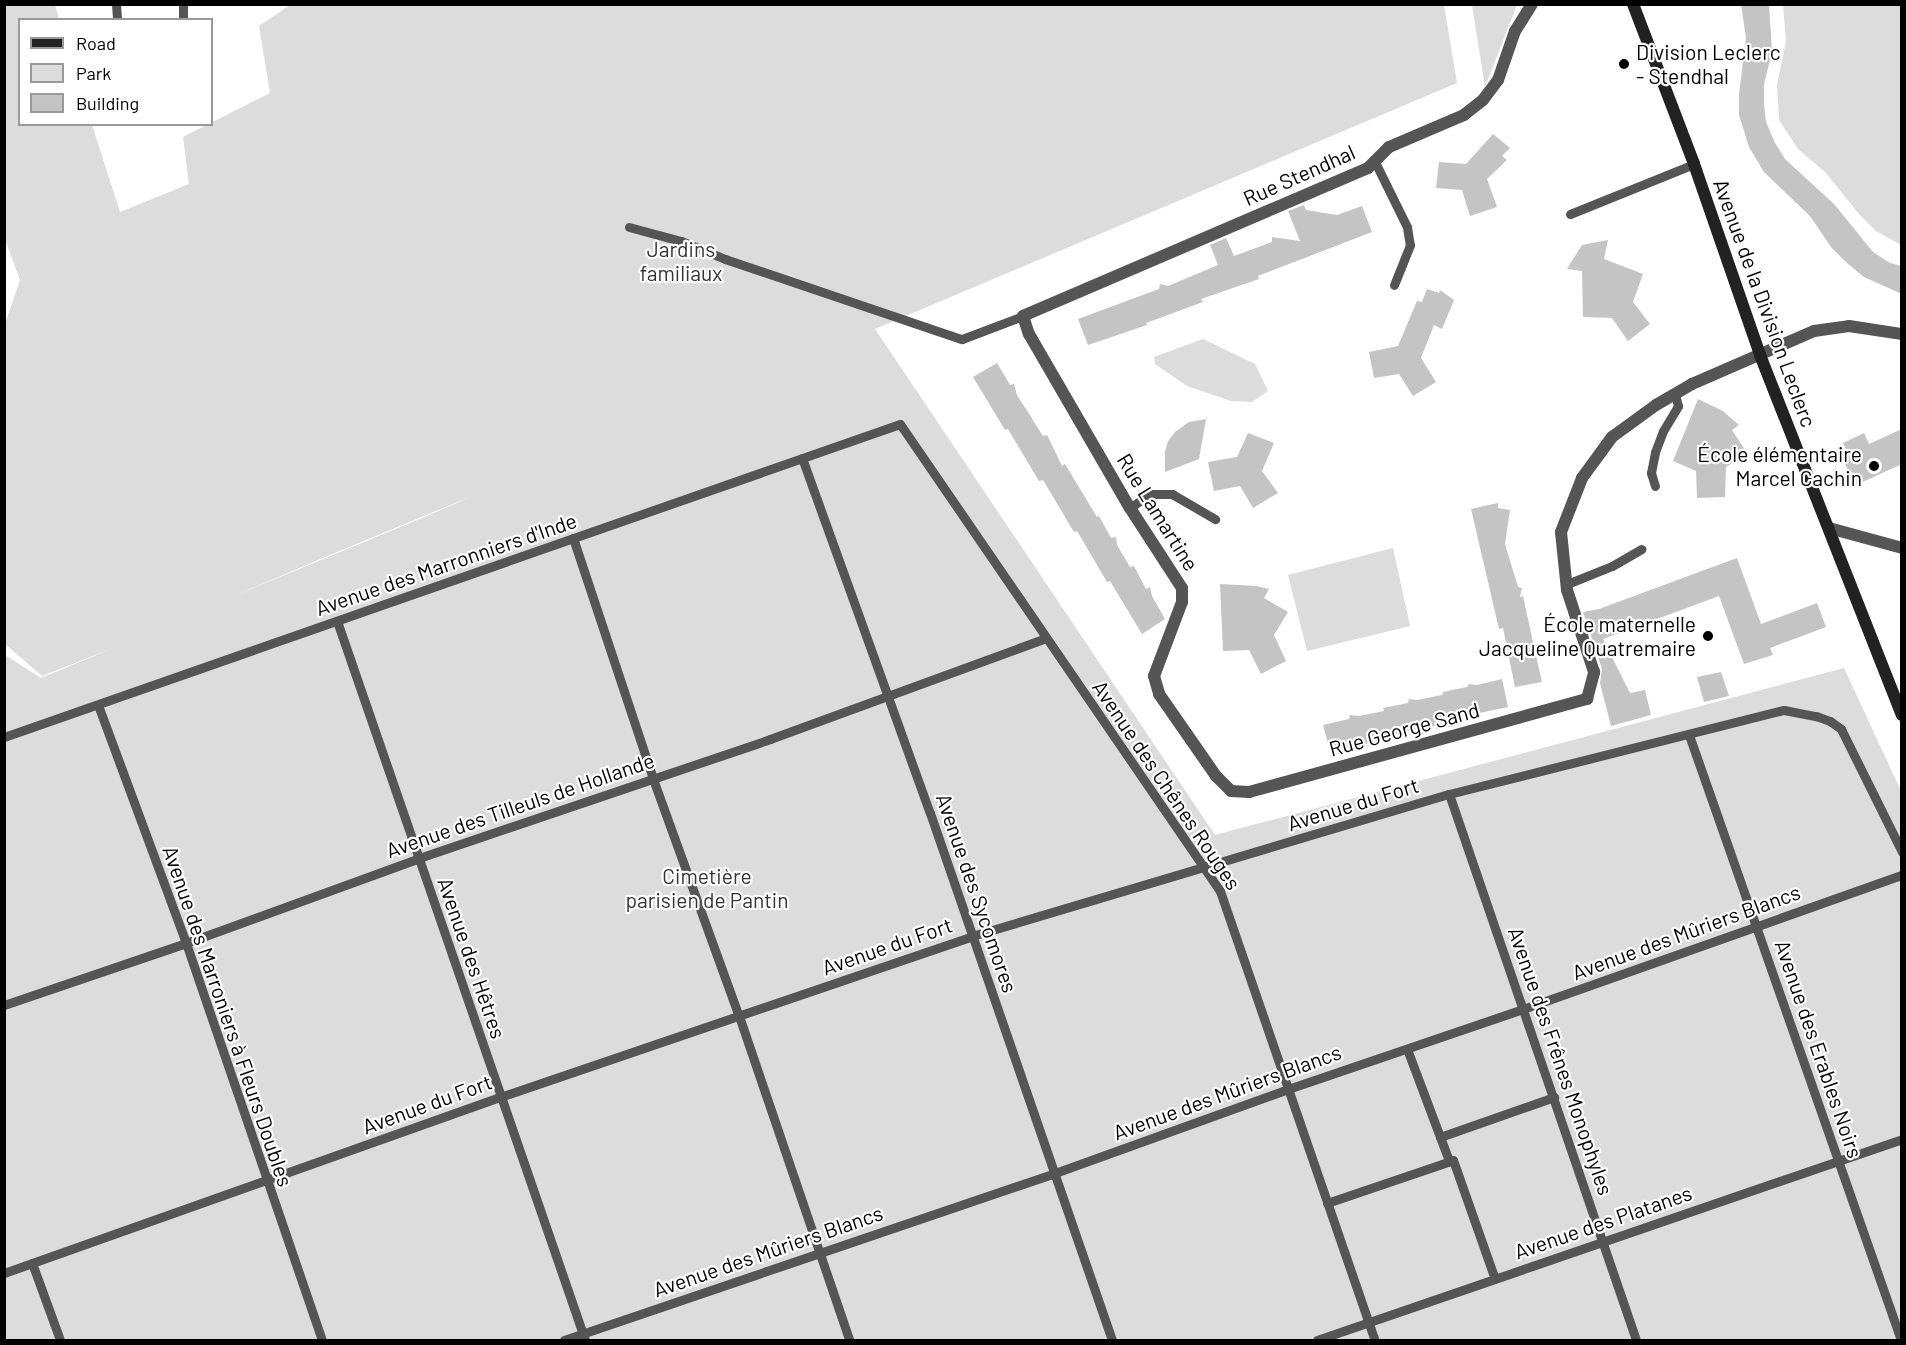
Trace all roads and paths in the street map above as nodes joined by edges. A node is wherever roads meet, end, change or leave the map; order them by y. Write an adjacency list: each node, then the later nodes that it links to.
1 (1532, 4): 3 (street, Rue Stendhal)
2 (1633, 4): 4 (main road, Avenue de la Division Leclerc)
3 (1375, 162): 7 (lane); 8 (street, Rue Stendhal)
4 (1694, 164): 5 (lane); 10 (main road, Avenue de la Division Leclerc)
5 (1570, 214)
6 (629, 227): 8 (lane)
7 (1394, 285)
8 (1023, 316): 15 (street, Rue Lamartine)
9 (1902, 333): 10 (street)
10 (1760, 355): 11 (street); 17 (main road, Avenue de la Division Leclerc)
11 (1676, 394): 14 (lane); 21 (street)
12 (900, 424): 13 (lane, Avenue des Marronniers d'Inde); 23 (lane, Avenue des Chênes Rouges)
13 (802, 458): 18 (lane, Avenue des Marronniers d'Inde); 24 (lane, Avenue des Sycomores)
14 (1655, 486)
15 (1131, 508): 16 (lane); 30 (street, Rue Lamartine)
16 (1215, 519)
17 (1829, 528): 19 (street); 26 (main road, Avenue de la Division Leclerc)
18 (573, 538): 22 (lane, Avenue des Marronniers d'Inde); 29 (lane)
19 (1902, 548)
20 (1642, 549): 21 (lane)
21 (1567, 584): 30 (street, Rue George Sand)
22 (337, 621): 25 (lane, Avenue des Marronniers d'Inde); 33 (lane, Avenue des Hêtres)
23 (1046, 638): 24 (lane, Avenue des Tilleuls de Hollande); 34 (lane, Avenue des Chênes Rouges)
24 (888, 696): 29 (lane, Avenue des Tilleuls de Hollande); 37 (lane, Avenue des Sycomores)
25 (98, 705): 28 (lane, Avenue des Marronniers d'Inde); 38 (lane, Avenue des Marroniers à Fleurs Doubles)
26 (1902, 715)
27 (1689, 735): 31 (lane, Avenue du Fort); 32 (lane, Avenue du Fort); 36 (lane, Avenue des Erables Noirs)
28 (4, 737)
29 (653, 778): 33 (lane, Avenue des Tilleuls de Hollande); 41 (lane)
30 (1231, 791)
31 (1449, 794): 34 (lane, Avenue du Fort); 40 (lane, Avenue des Frênes Monophyles)
32 (1902, 852)
33 (419, 858): 38 (lane, Avenue des Tilleuls de Hollande); 44 (lane, Avenue des Hêtres)
34 (1204, 867): 37 (lane, Avenue du Fort); 43 (lane, Avenue des Chênes Rouges)
35 (1902, 875): 36 (lane, Avenue des Mûriers Blancs)
36 (1757, 925): 40 (lane, Avenue des Mûriers Blancs); 48 (lane, Avenue des Erables Noirs)
37 (972, 936): 41 (lane, Avenue du Fort); 50 (lane, Avenue des Sycomores)
38 (186, 943): 39 (lane, Avenue des Tilleuls de Hollande); 51 (lane, Avenue des Marroniers à Fleurs Doubles)
39 (4, 1005)
40 (1523, 1010): 42 (lane, Avenue des Mûriers Blancs); 45 (lane, Avenue des Frênes Monophyles)
41 (739, 1016): 44 (lane, Avenue du Fort); 54 (lane)
42 (1407, 1049): 43 (lane, Avenue des Mûriers Blancs); 46 (lane)
43 (1288, 1089): 50 (lane, Avenue des Mûriers Blancs); 52 (lane, Avenue des Chênes Rouges)
44 (500, 1097): 51 (lane, Avenue du Fort); 59 (lane, Avenue des Hêtres)
45 (1554, 1097): 46 (lane); 53 (lane, Avenue des Frênes Monophyles)
46 (1440, 1137): 49 (lane)
47 (1902, 1139): 48 (lane, Avenue des Platanes)
48 (1838, 1160): 53 (lane, Avenue des Platanes); 68 (lane, Avenue des Erables Noirs)
49 (1449, 1161): 52 (lane); 57 (lane)
50 (1055, 1173): 54 (lane, Avenue des Mûriers Blancs); 64 (lane, Avenue des Sycomores)
51 (265, 1180): 55 (lane, Avenue du Fort); 61 (lane, Avenue des Marroniers à Fleurs Doubles)
52 (1327, 1203): 58 (lane, Avenue des Chênes Rouges)
53 (1604, 1241): 57 (lane, Avenue des Platanes); 67 (lane, Avenue des Frênes Monophyles)
54 (818, 1252): 59 (lane, Avenue des Mûriers Blancs); 63 (lane)
55 (32, 1263): 56 (lane, Avenue du Fort); 60 (lane)
56 (4, 1273)
57 (1495, 1279): 58 (lane, Avenue des Platanes)
58 (1369, 1323): 65 (lane, Avenue des Platanes); 66 (lane, Avenue des Chênes Rouges)
59 (584, 1337): 62 (lane, Avenue des Mûriers Blancs)
60 (60, 1341)
61 (322, 1341)
62 (564, 1341)
63 (849, 1341)
64 (1112, 1341)
65 (1317, 1341)
66 (1375, 1341)
67 (1636, 1341)
68 (1900, 1341)

